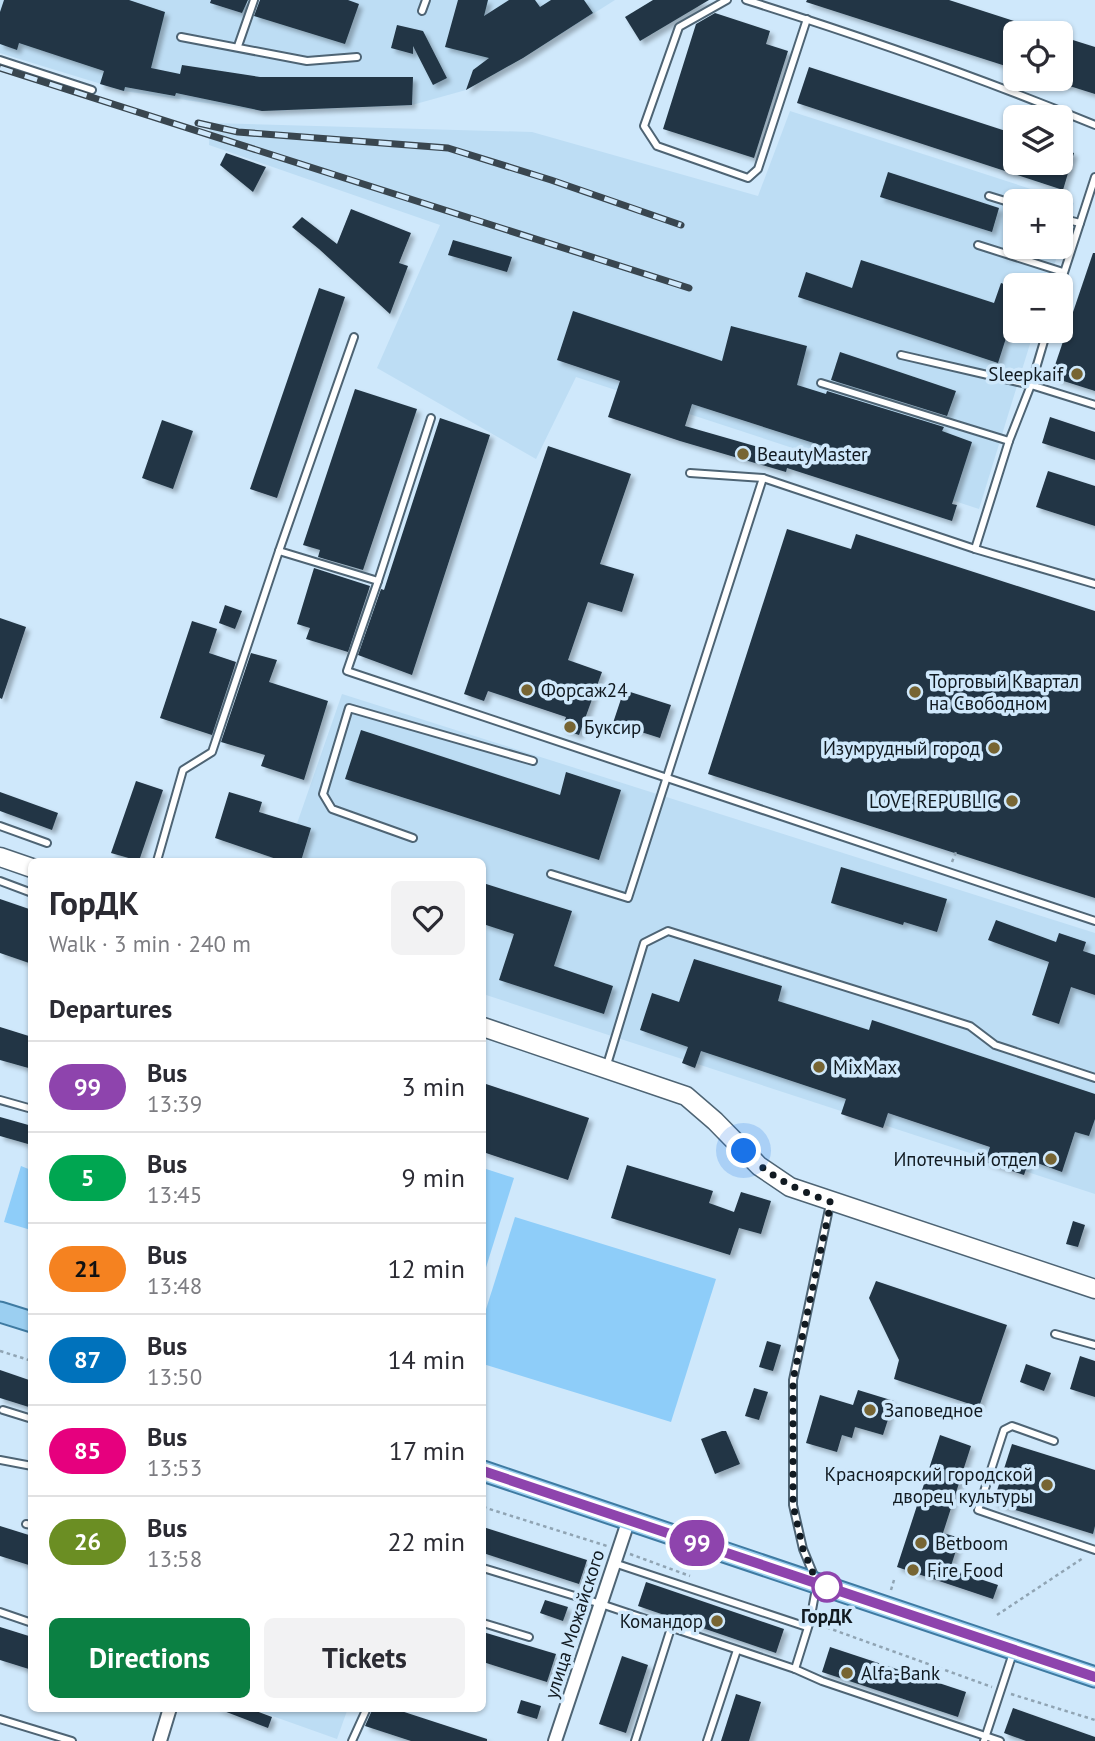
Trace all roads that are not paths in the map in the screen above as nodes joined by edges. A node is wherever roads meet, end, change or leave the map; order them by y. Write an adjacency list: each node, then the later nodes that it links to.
1 (254, 0): 8 (lane)
2 (426, 0): 5 (lane)
3 (727, 0): 6 (lane)
4 (746, 0): 6 (lane)
5 (422, 10)
6 (807, 19): 12 (lane)
7 (181, 37): 8 (lane)
8 (238, 46): 9 (lane)
9 (357, 57)
10 (0, 60): 11 (lane)
11 (92, 90)
12 (1095, 125)
13 (1095, 177): 17 (lane)
14 (989, 196): 15 (lane)
15 (1003, 200)
16 (1073, 221): 17 (lane)
17 (1080, 223): 19 (lane)
18 (978, 245): 19 (lane)
19 (1063, 272)
20 (354, 337): 31 (lane)
21 (1043, 343): 24 (lane)
22 (901, 355): 24 (lane)
23 (821, 383): 27 (lane)
24 (1031, 385): 25 (lane); 27 (lane)
25 (1095, 405)
26 (431, 418): 32 (lane)
27 (1009, 441): 30 (lane)
28 (690, 473): 29 (lane)
29 (763, 478): 30 (lane); 35 (lane)
30 (975, 549): 33 (lane)
31 (279, 551): 32 (lane); 40 (lane)
32 (378, 581): 35 (lane)
33 (1095, 584)
34 (533, 761): 37 (lane)
35 (668, 778): 42 (lane); 45 (lane)
36 (0, 826): 38 (lane)
37 (413, 838)
38 (47, 844)
39 (0, 856): 41 (street)
40 (158, 858)
41 (28, 866)
42 (551, 874)
43 (0, 881): 44 (lane)
44 (28, 892)
45 (1095, 921)
46 (486, 1028): 47 (street)
47 (605, 1070): 48 (lane); 51 (street)
48 (1095, 1078)
49 (0, 1100): 50 (lane)
50 (28, 1108)
51 (831, 1202): 52 (street); 67 (lane)
52 (1095, 1288)
53 (0, 1312): 54 (main road)
54 (28, 1321)
55 (1055, 1334): 56 (lane)
56 (1095, 1345)
57 (3, 1410): 58 (lane)
58 (28, 1418)
59 (1054, 1441): 64 (lane)
60 (0, 1460): 61 (lane)
61 (28, 1465)
62 (486, 1472): 63 (main road)
63 (629, 1519): 65 (street, улица Можайского); 67 (main road)
64 (1095, 1550)
65 (614, 1563): 68 (street, улица Можайского); 73 (lane)
66 (486, 1569): 68 (lane)
67 (817, 1583): 73 (lane); 75 (main road)
68 (601, 1604): 72 (lane); 86 (street, улица Можайского)
69 (0, 1612): 70 (lane)
70 (28, 1622)
71 (486, 1624): 74 (lane)
72 (671, 1628): 76 (lane); 87 (lane)
73 (807, 1628): 77 (lane)
74 (529, 1637)
75 (1014, 1649): 78 (main road); 82 (lane)
76 (737, 1650): 77 (lane); 88 (lane)
77 (795, 1670): 82 (lane)
78 (1093, 1676)
79 (169, 1712): 84 (street)
80 (365, 1712): 85 (lane)
81 (0, 1719): 83 (lane)
82 (985, 1739): 89 (lane)
83 (72, 1741)
84 (160, 1741)
85 (352, 1741)
86 (555, 1741)
87 (635, 1741)
88 (707, 1741)
89 (1000, 1741)

